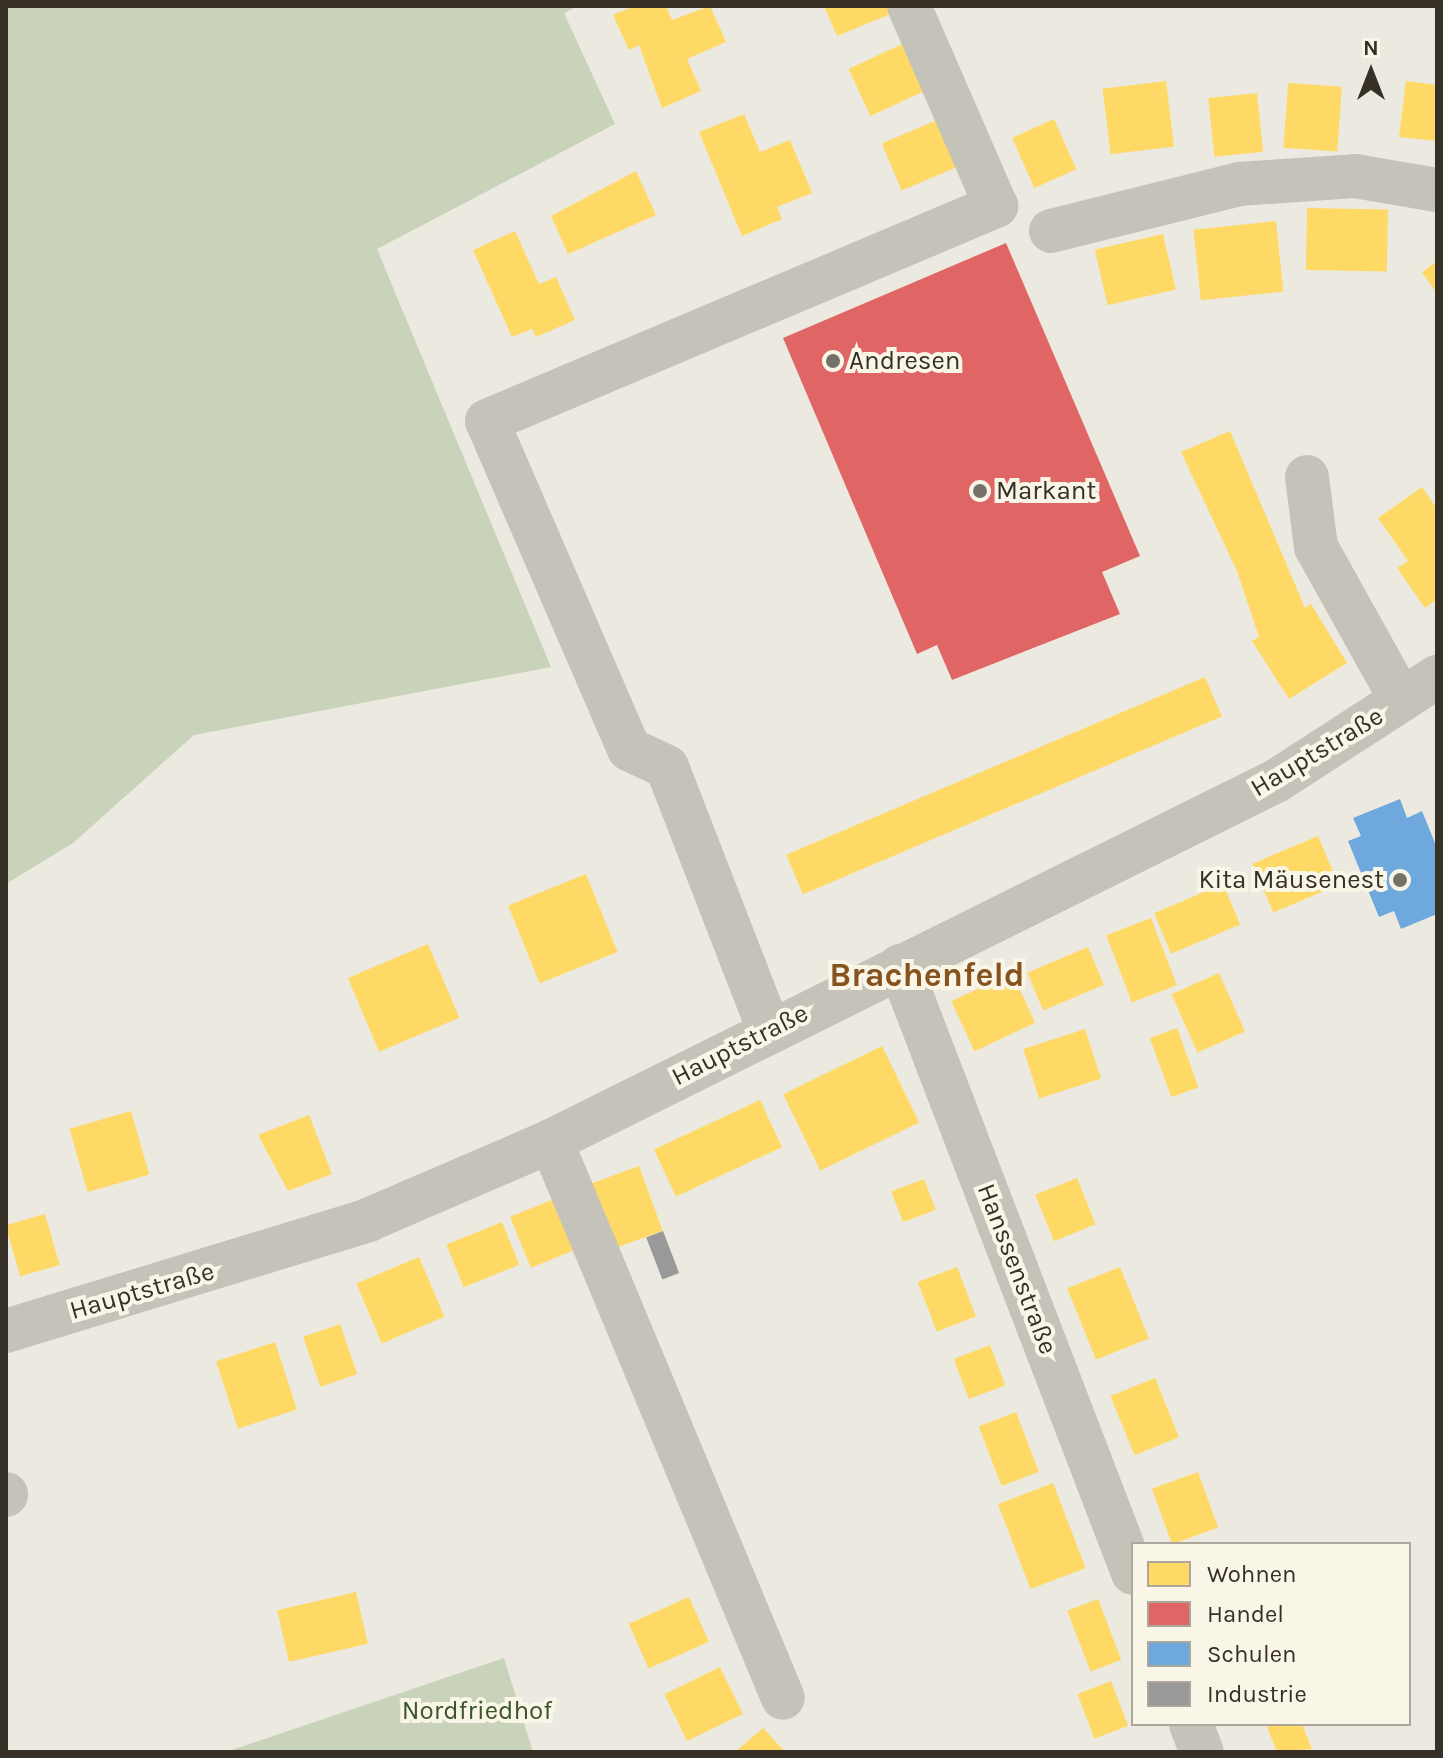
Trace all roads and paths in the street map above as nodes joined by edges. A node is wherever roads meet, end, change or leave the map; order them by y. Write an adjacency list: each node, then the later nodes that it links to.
1 (909, 6): 7 (street)
2 (1437, 190): 3 (street)
3 (1051, 231)
4 (1307, 477): 5 (street)
5 (1419, 688): 6 (street, Hauptstraße)
6 (900, 966): 7 (street, Hauptstraße); 10 (street, Hanssenstraße)
7 (769, 1030): 8 (street, Hauptstraße)
8 (551, 1141): 9 (street, Hauptstraße); 11 (street)
9 (6, 1331)
10 (1131, 1568)
11 (783, 1698)
12 (1192, 1726): 13 (street)
13 (1202, 1752)

